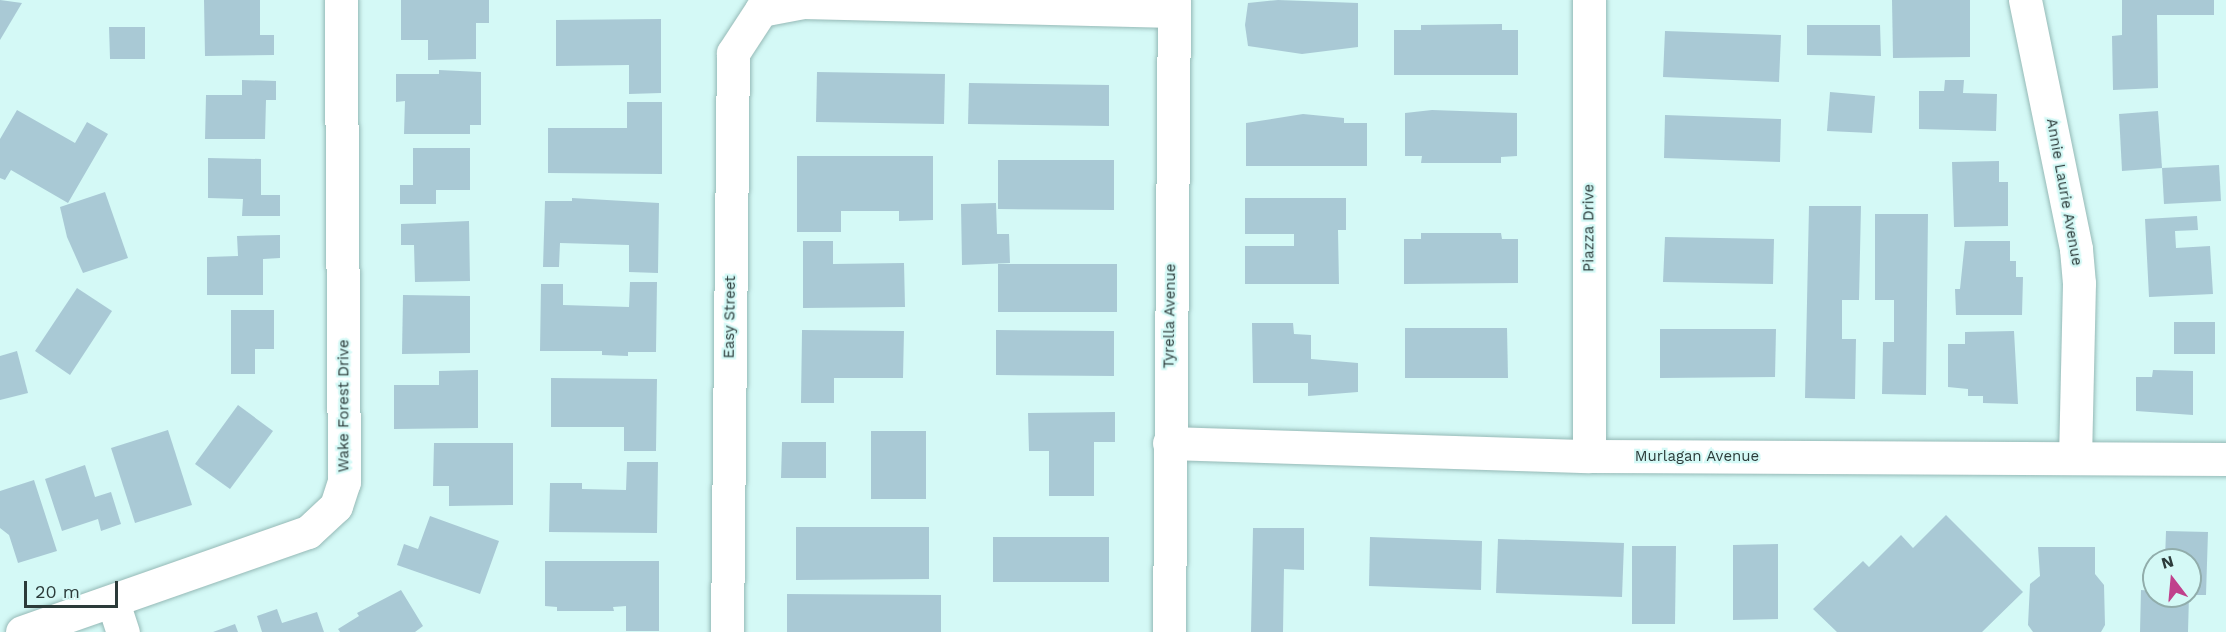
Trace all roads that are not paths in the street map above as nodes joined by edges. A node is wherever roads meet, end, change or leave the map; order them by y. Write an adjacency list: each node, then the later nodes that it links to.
1 (341, 0): 10 (street, Wake Forest Drive)
2 (1589, 0): 7 (street, Piazza Drive)
3 (2025, 0): 8 (street, Annie Laurie Avenue)
4 (755, 5): 5 (street); 12 (street, Easy Street)
5 (1174, 6): 6 (street, Tyrella Avenue)
6 (1168, 443): 7 (street, Murlagan Avenue); 13 (street, Tyrella Avenue)
7 (1589, 456): 8 (street, Murlagan Avenue)
8 (2075, 458): 9 (street, Murlagan Avenue)
9 (2226, 459)
10 (118, 617): 11 (street, Wake Forest Drive)
11 (22, 632)
12 (727, 632)
13 (1169, 632)

